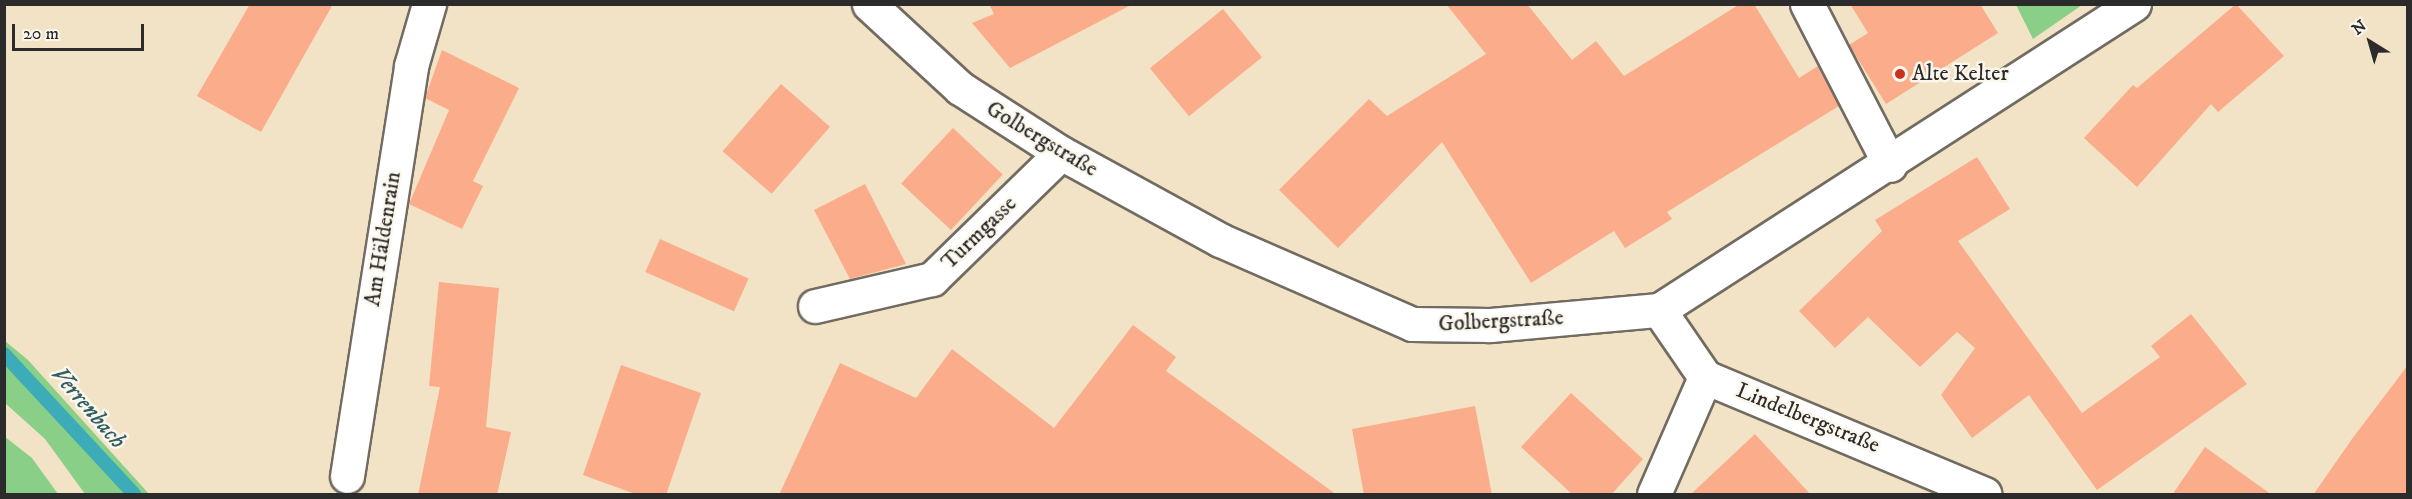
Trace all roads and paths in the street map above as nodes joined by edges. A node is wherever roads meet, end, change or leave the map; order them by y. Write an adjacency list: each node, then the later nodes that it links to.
1 (429, 4): 10 (street, Am Häldenrain)
2 (869, 4): 5 (street, Golbergstraße)
3 (1807, 4): 6 (street)
4 (2134, 4): 6 (street, Golbergstraße)
5 (1061, 153): 7 (street, Turmgasse); 8 (street, Golbergstraße)
6 (1890, 165): 8 (street, Golbergstraße)
7 (815, 306)
8 (1659, 310): 9 (street)
9 (1705, 378): 11 (street); 12 (street, Lindelbergstraße)
10 (347, 476)
11 (1654, 495)
12 (1985, 495)

